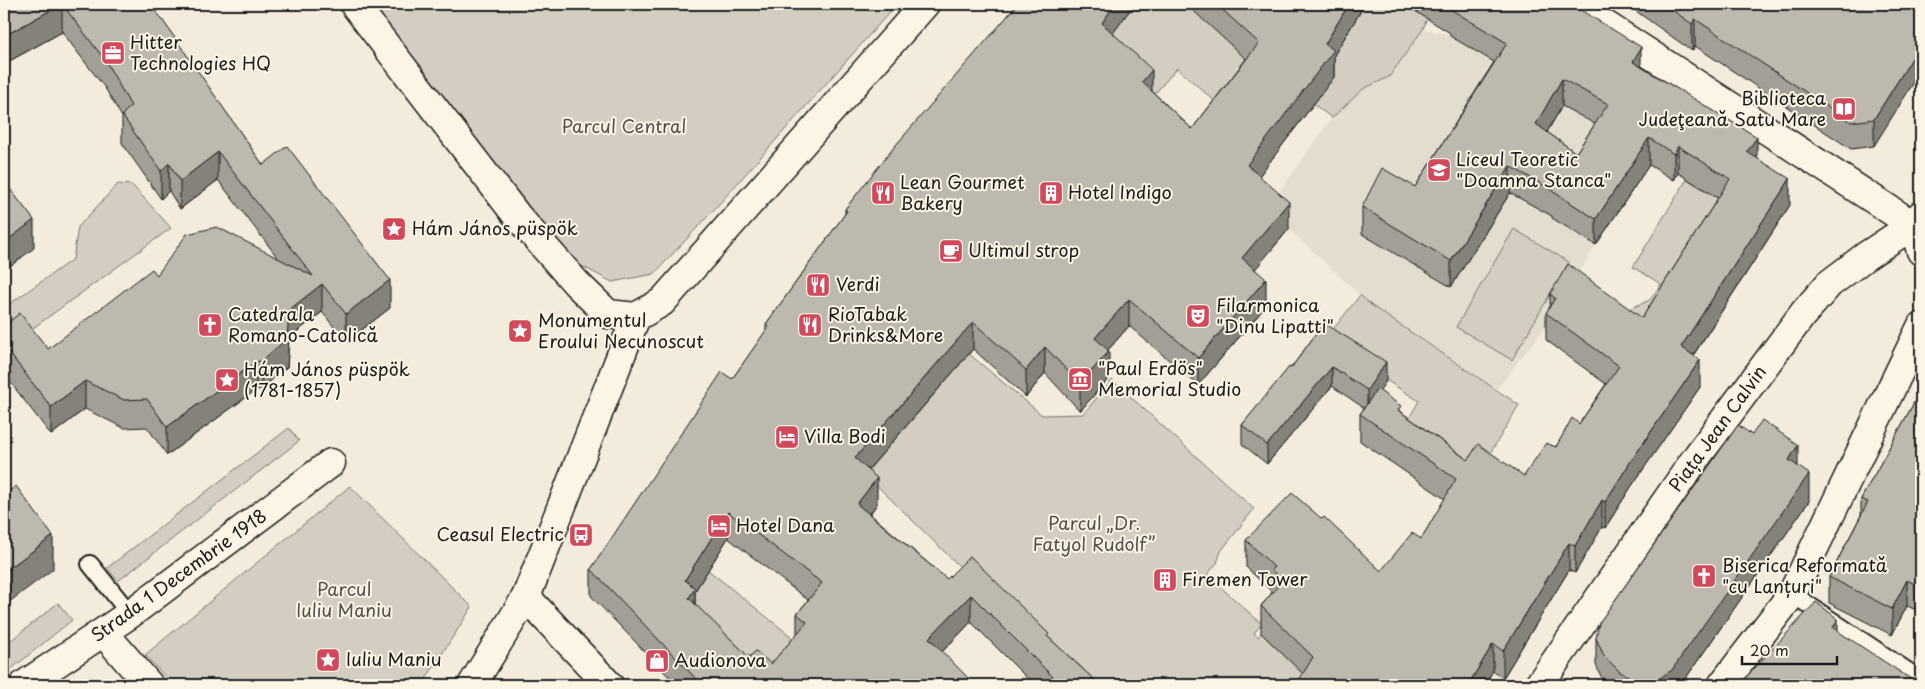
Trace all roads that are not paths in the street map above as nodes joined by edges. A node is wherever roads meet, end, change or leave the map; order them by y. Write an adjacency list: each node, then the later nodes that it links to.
1 (354, 4): 6 (street)
2 (925, 4): 6 (street)
3 (1573, 4): 4 (street)
4 (1919, 223): 5 (street); 19 (street, Piața Jean Calvin)
5 (1921, 251)
6 (636, 317): 11 (street)
7 (1921, 327): 10 (street)
8 (331, 463): 12 (street, Strada 1 Decembrie 1918)
9 (90, 564): 12 (lane)
10 (1792, 594): 14 (lane); 20 (street)
11 (526, 597): 17 (street); 18 (street)
12 (130, 614): 13 (street, Strada 1 Decembrie 1918)
13 (103, 632): 15 (street, Strada 1 Decembrie 1918); 16 (street)
14 (1921, 680)
15 (24, 685)
16 (149, 685)
17 (472, 685)
18 (610, 685)
19 (1539, 685)
20 (1722, 685)

